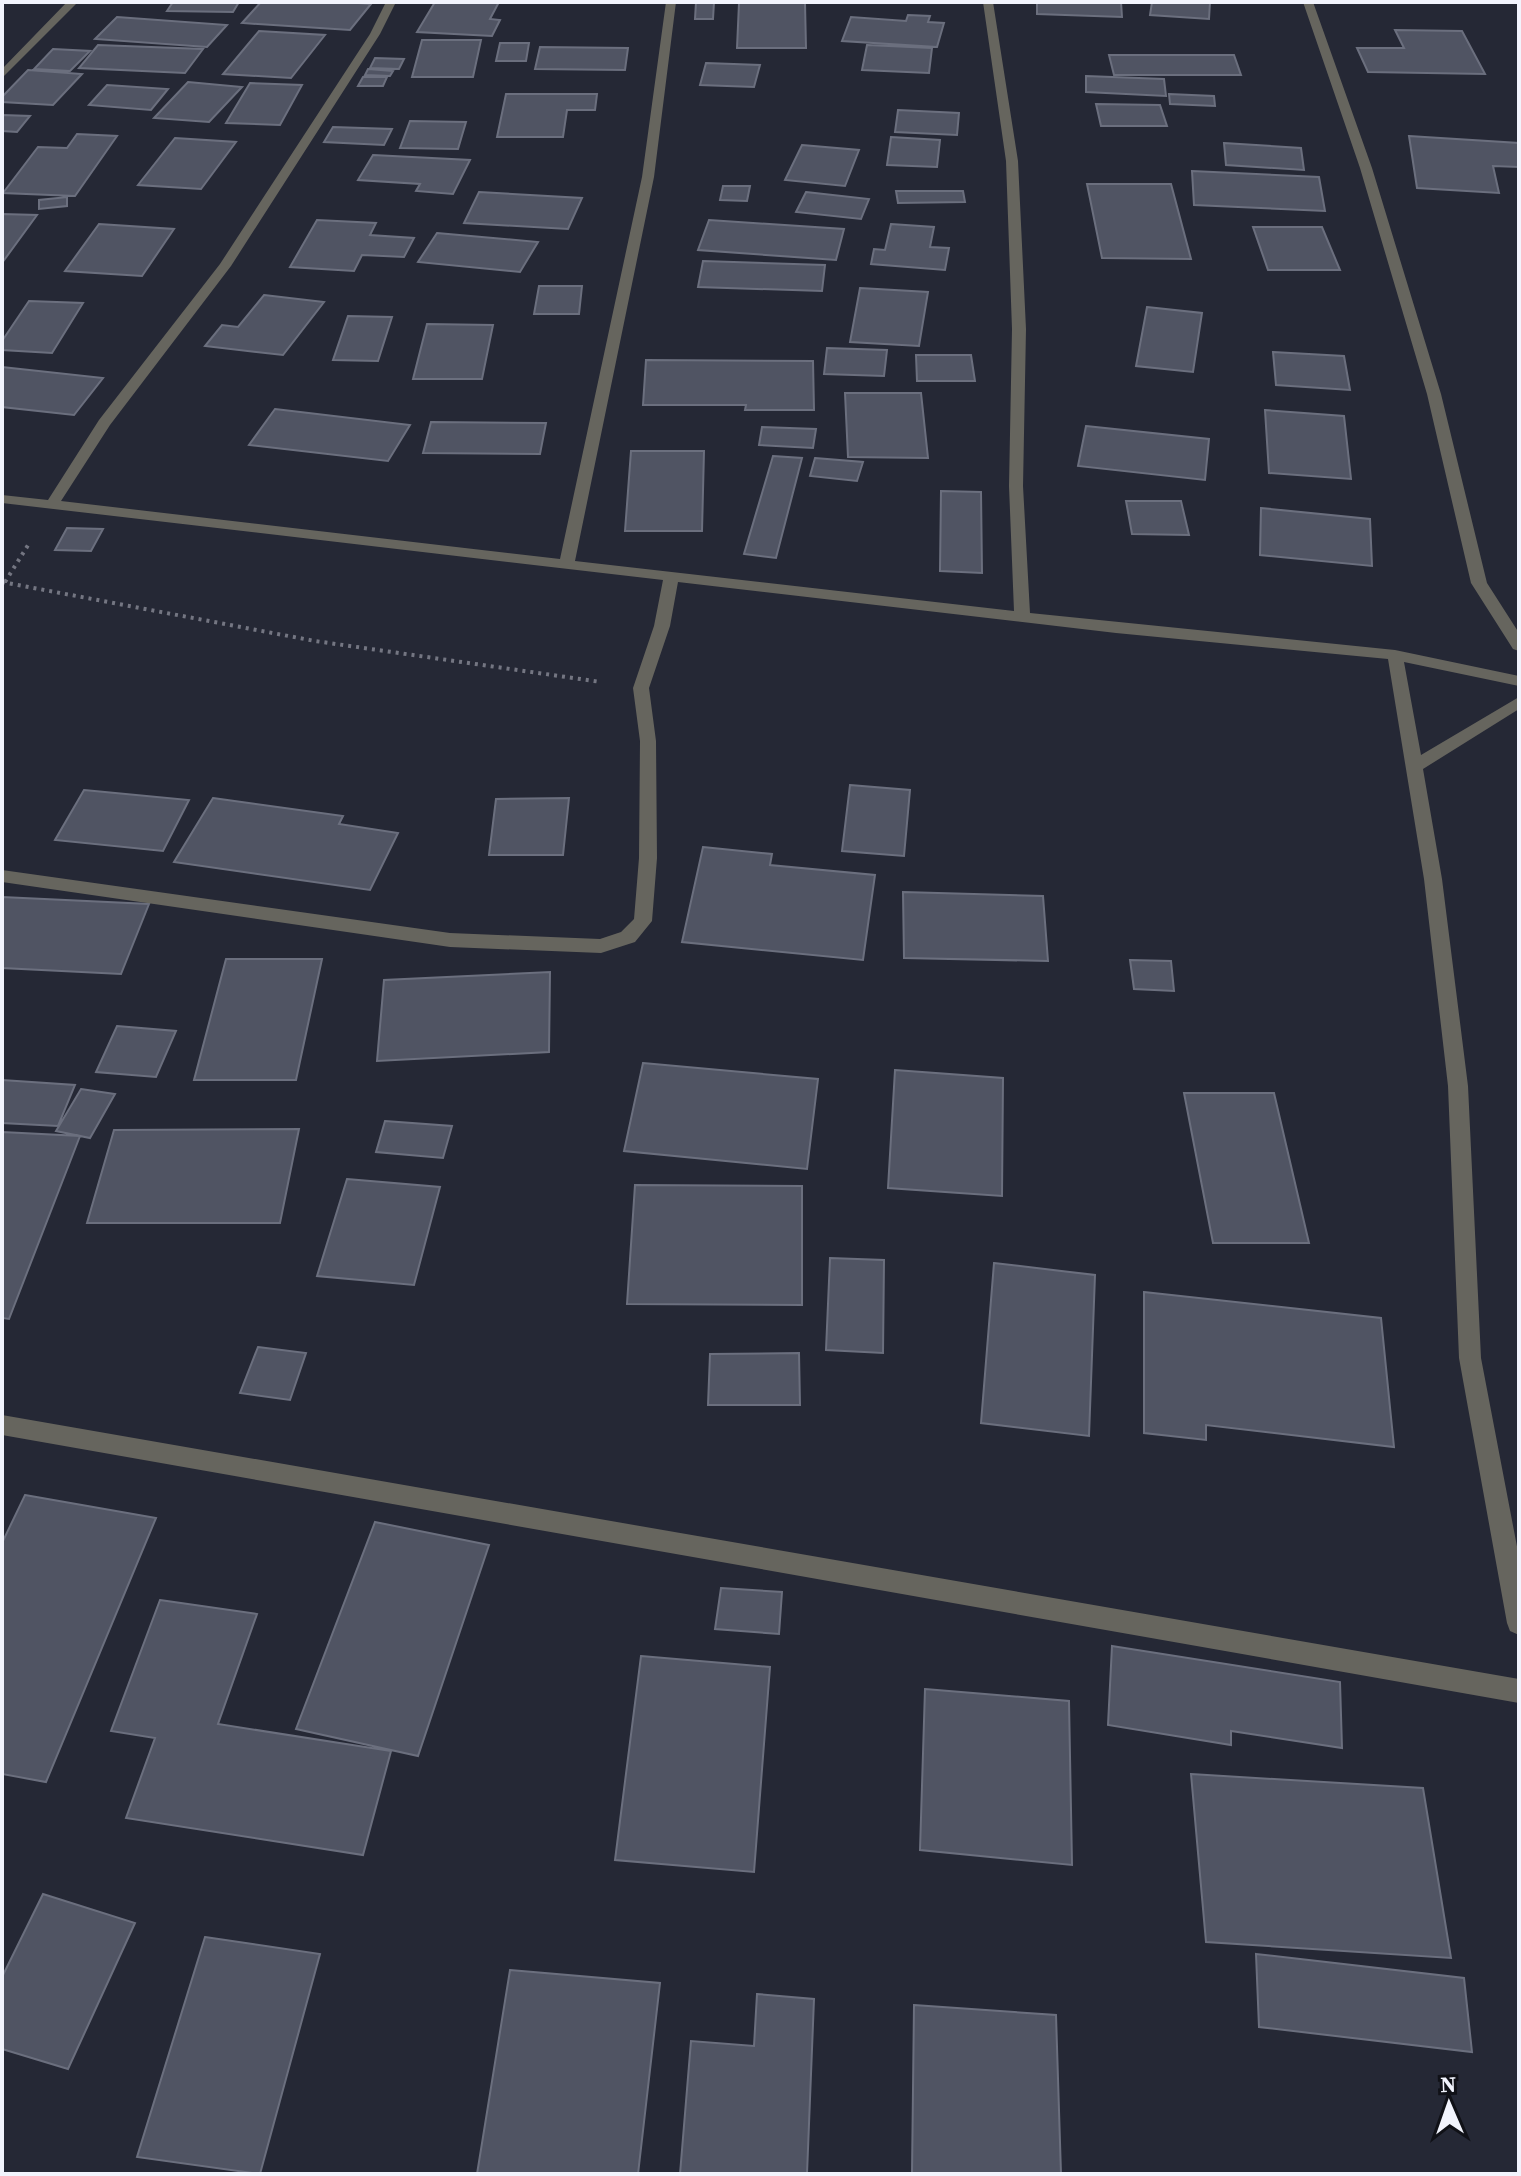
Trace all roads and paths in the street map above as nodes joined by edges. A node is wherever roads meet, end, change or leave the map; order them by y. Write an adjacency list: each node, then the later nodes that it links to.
1 (73, 2): 6 (street)
2 (391, 2): 8 (street)
3 (671, 2): 9 (street)
4 (988, 2): 12 (street)
5 (1308, 2): 13 (street)
6 (2, 75)
7 (2, 499): 8 (street)
8 (53, 503): 9 (street)
9 (566, 566): 10 (street)
10 (671, 576): 12 (street); 16 (street)
11 (2, 582): 16 (path)
12 (1022, 615): 14 (street)
13 (1519, 646)
14 (1395, 655): 15 (street); 18 (street)
15 (1519, 681)
16 (641, 688): 19 (street)
17 (1519, 702): 18 (street)
18 (1414, 767): 21 (street)
19 (2, 876)
20 (2, 1425): 22 (street)
21 (1519, 1623)
22 (1519, 1691)

